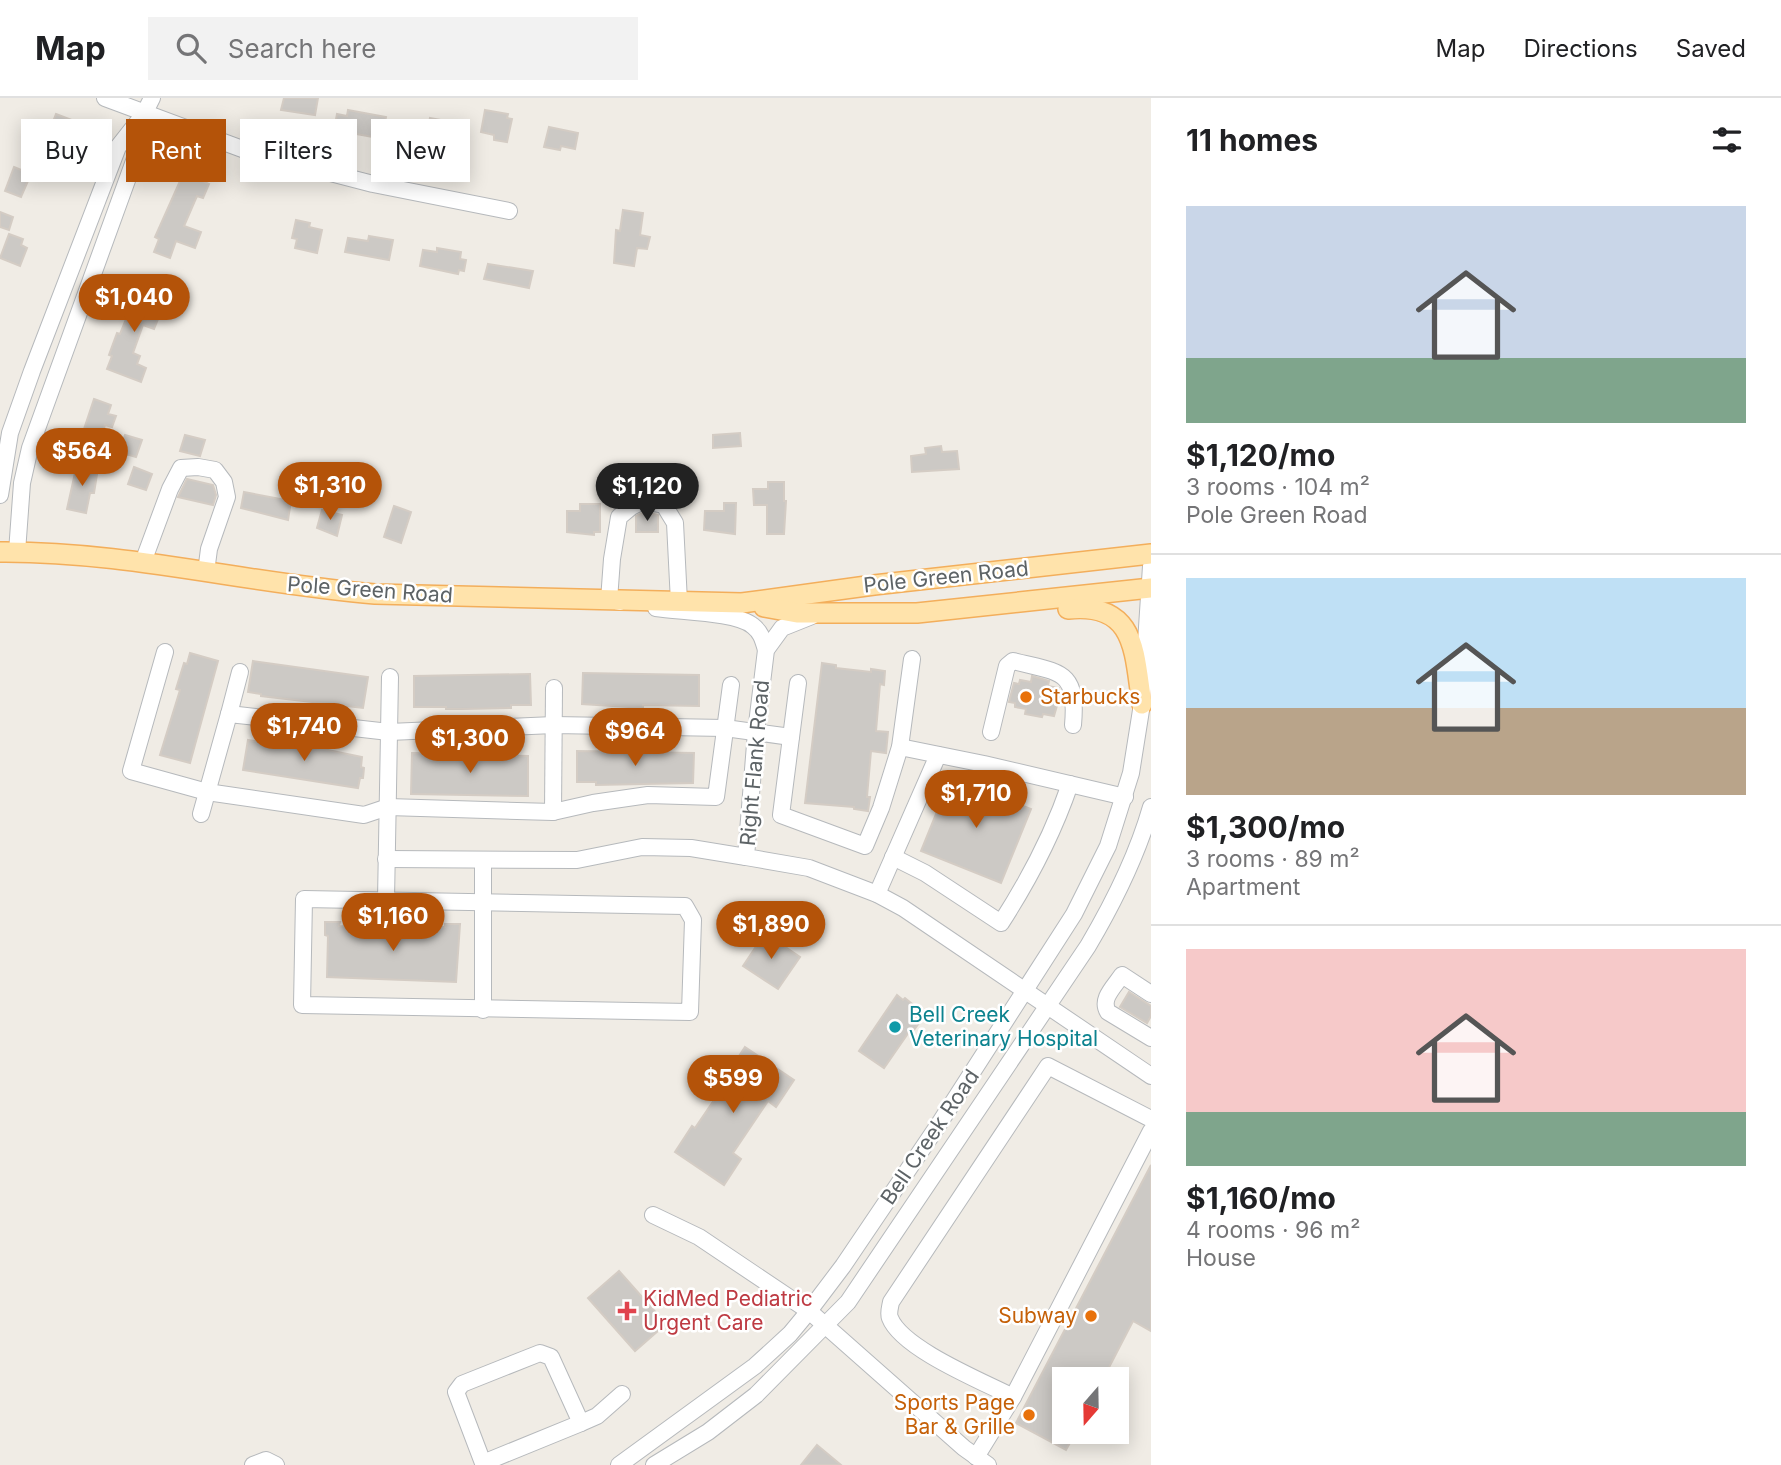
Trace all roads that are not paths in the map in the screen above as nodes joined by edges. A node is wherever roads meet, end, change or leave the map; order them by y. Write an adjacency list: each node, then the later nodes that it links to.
1 (104, 98): 3 (street)
2 (152, 98): 3 (street)
3 (144, 114): 4 (street); 5 (street); 6 (street)
4 (509, 211)
5 (0, 495)
6 (8, 552): 8 (main road, Pole Green Road)
7 (1151, 554): 14 (main road, Pole Green Road)
8 (143, 562): 10 (main road, Pole Green Road); 10 (street)
9 (1151, 566): 11 (street, Bell Creek Road)
10 (206, 572): 12 (main road, Pole Green Road)
11 (1150, 588): 16 (main road, Pole Green Road); 25 (street, Bell Creek Road)
12 (610, 600): 13 (main road, Pole Green Road); 13 (street); 17 (street)
13 (679, 602): 14 (main road, Pole Green Road)
14 (742, 603): 15 (main road, Pole Green Road)
15 (821, 613): 16 (main road, Pole Green Road); 17 (street)
16 (917, 613): 25 (main road)
17 (766, 650): 31 (street, Right Flank Road)
18 (165, 652): 37 (street)
19 (912, 659): 34 (street)
20 (240, 672): 26 (street)
21 (390, 677): 30 (street)
22 (798, 683): 33 (street)
23 (731, 685): 29 (street)
24 (554, 688): 27 (street)
25 (1142, 704): 38 (street, Bell Creek Road)
26 (229, 714): 30 (street); 37 (street)
27 (554, 725): 29 (street); 30 (street); 41 (street)
28 (1073, 725): 32 (street)
29 (725, 728): 31 (street); 41 (street)
30 (389, 732): 39 (street)
31 (757, 732): 33 (street); 43 (street, Right Flank Road)
32 (991, 732)
33 (791, 737): 34 (street)
34 (900, 747): 35 (street)
35 (938, 755): 36 (street); 44 (street)
36 (1070, 784): 38 (street); 44 (street)
37 (207, 792): 39 (street); 42 (street)
38 (1125, 797): 50 (street, Bell Creek Road)
39 (388, 807): 41 (street); 45 (street)
40 (1151, 807): 52 (street, Bell Creek Road)
41 (553, 812)
42 (201, 814)
43 (746, 857): 46 (street); 47 (street, Right Flank Road)
44 (893, 857): 47 (street)
45 (386, 859): 46 (street); 48 (street)
46 (482, 861): 49 (street)
47 (877, 894): 50 (street, Right Flank Road)
48 (386, 900): 49 (street); 53 (street)
49 (482, 902): 53 (street); 53 (street)
50 (1025, 990): 52 (street, Right Flank Road); 59 (street, Bell Creek Road)
51 (1151, 994): 54 (street)
52 (1048, 1006): 55 (street, Right Flank Road); 60 (street, Bell Creek Road)
53 (483, 1010)
54 (1151, 1038)
55 (1151, 1076)
56 (1151, 1119): 62 (street)
57 (1151, 1131): 62 (street)
58 (653, 1215): 59 (street)
59 (809, 1311): 60 (street); 68 (street, Bell Creek Road)
60 (827, 1326): 64 (street); 69 (street, Bell Creek Road)
61 (622, 1394): 63 (street)
62 (1013, 1397): 64 (street)
63 (581, 1423): 65 (street); 65 (street)
64 (982, 1461)
65 (481, 1464)
66 (253, 1465): 67 (street)
67 (275, 1465)
68 (619, 1465)
69 (654, 1465)

